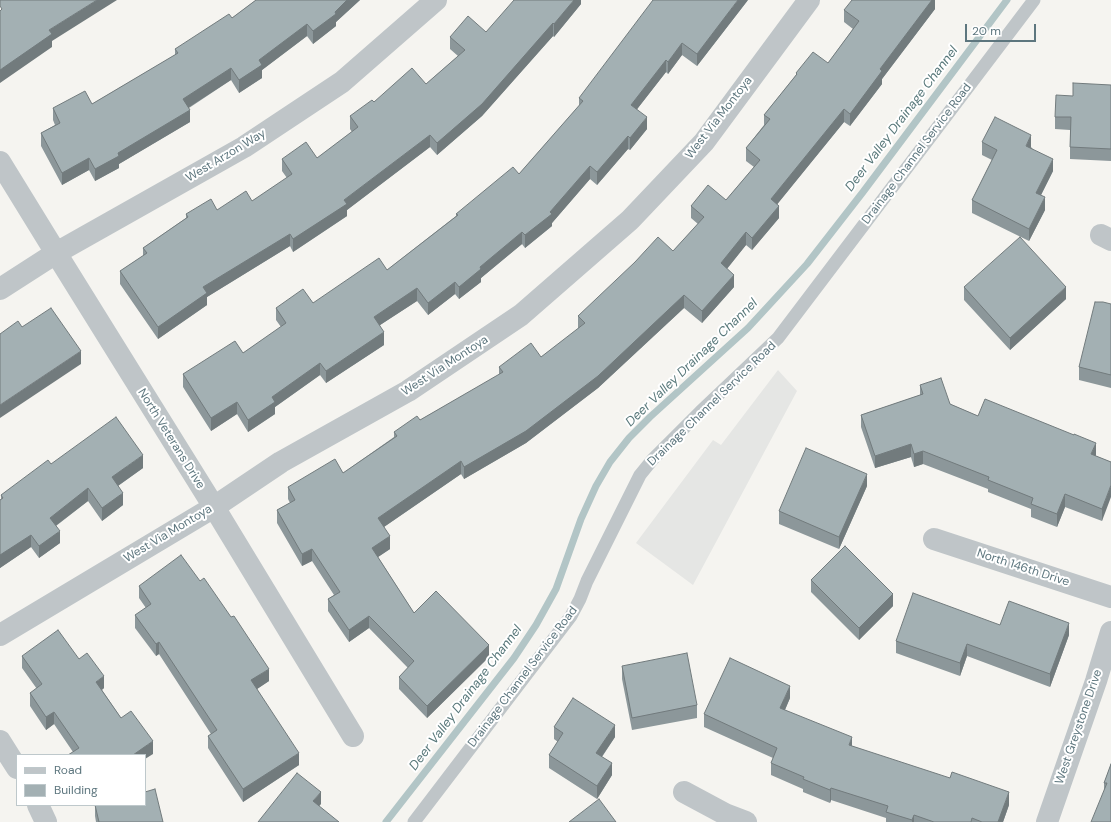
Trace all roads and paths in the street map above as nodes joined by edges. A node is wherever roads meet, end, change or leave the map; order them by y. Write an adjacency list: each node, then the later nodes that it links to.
1 (436, 0): 5 (street, West Arzon Way)
2 (809, 0): 7 (street, West Via Montoya)
3 (1034, 0): 18 (lane, Drainage Channel Service Road)
4 (0, 162): 5 (street, North Veterans Drive)
5 (56, 254): 6 (street, West Arzon Way); 7 (street, North Veterans Drive)
6 (0, 289)
7 (214, 507): 11 (street, West Via Montoya); 12 (street, North Veterans Drive)
8 (934, 539): 9 (street, North 146th Drive)
9 (1111, 597)
10 (1111, 632): 20 (street, West Greystone Drive)
11 (0, 636)
12 (353, 736)
13 (0, 741): 14 (street)
14 (16, 766)
15 (684, 792): 19 (street)
16 (38, 806): 17 (street)
17 (46, 822)
18 (414, 822)
19 (746, 822)
20 (1047, 822)

